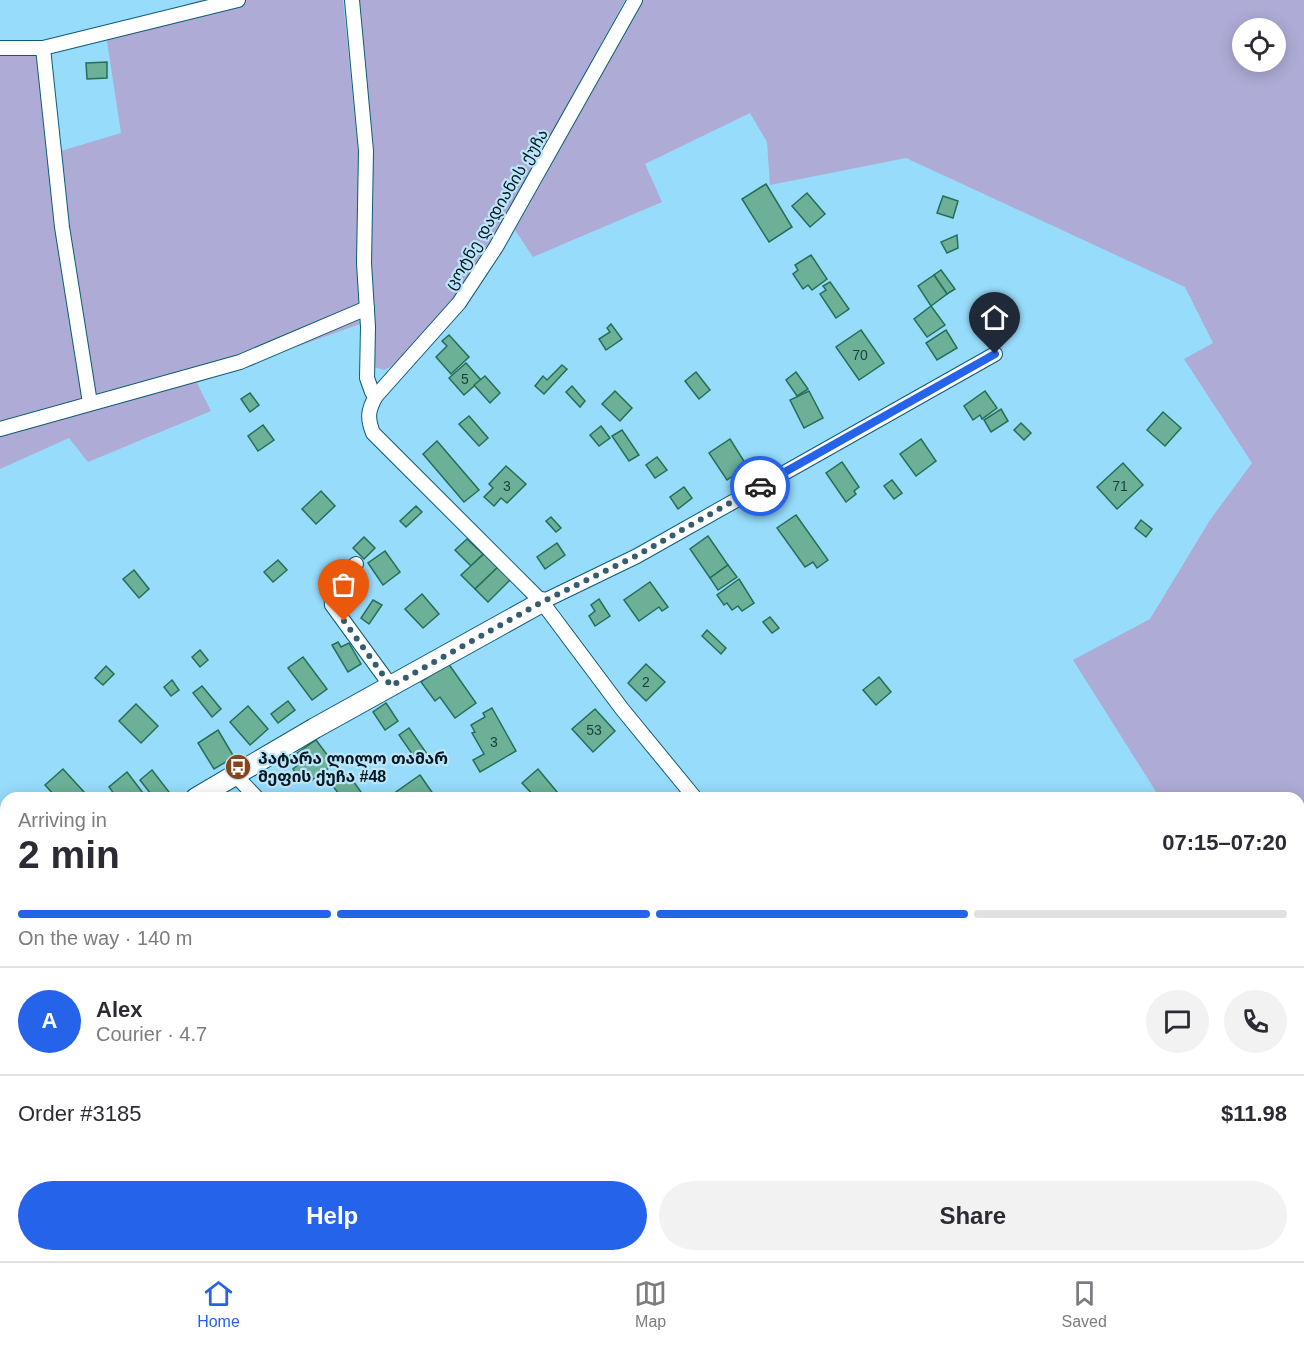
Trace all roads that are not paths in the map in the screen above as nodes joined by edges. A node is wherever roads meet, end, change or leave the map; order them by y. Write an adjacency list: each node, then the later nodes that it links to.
1 (238, 0): 5 (street)
2 (352, 0): 6 (street)
3 (635, 0): 8 (street, ცოტნე დადიანის ქუჩა)
4 (0, 48): 5 (street)
5 (43, 48): 9 (street)
6 (367, 308): 8 (street); 9 (street)
7 (995, 354): 12 (street)
8 (376, 396): 12 (street, ცოტნე დადიანის ქუჩა)
9 (90, 402): 10 (street)
10 (0, 429)
11 (356, 564): 13 (street)
12 (542, 602): 13 (street); 17 (street, ცოტნე დადიანის ქუჩა)
13 (391, 686): 14 (street)
14 (236, 775): 15 (street); 16 (street)
15 (206, 792)
16 (252, 792)
17 (690, 792)

